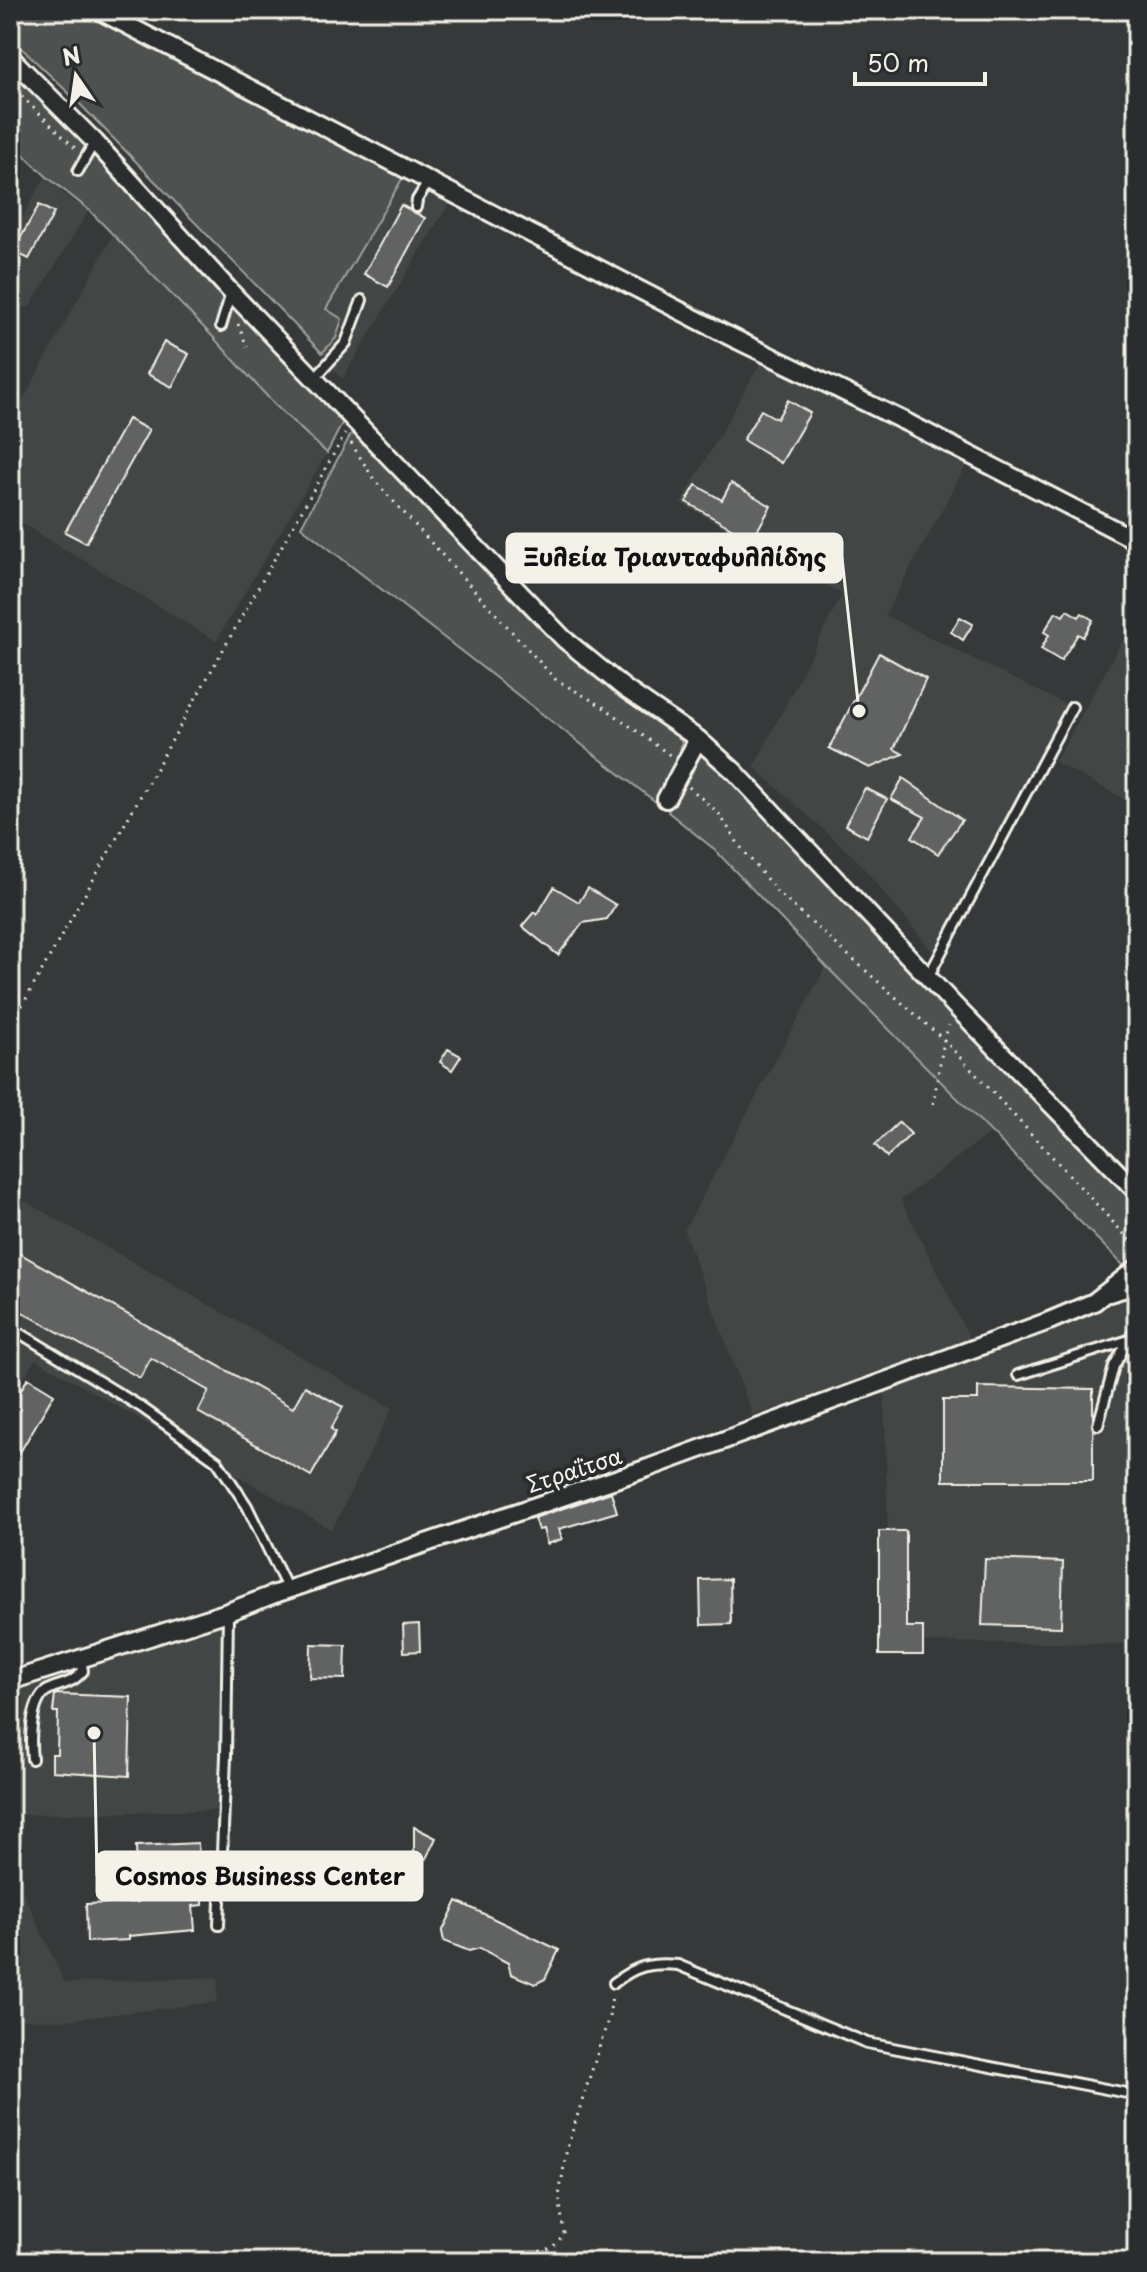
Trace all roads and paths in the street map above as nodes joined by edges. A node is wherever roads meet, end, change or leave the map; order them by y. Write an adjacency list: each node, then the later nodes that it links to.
1 (98, 10): 5 (street)
2 (10, 57): 3 (street)
3 (95, 142): 4 (lane); 7 (street)
4 (78, 171)
5 (428, 182): 6 (lane); 12 (street)
6 (416, 207)
7 (231, 292): 9 (lane); 10 (street)
8 (362, 300): 10 (lane)
9 (221, 326)
10 (314, 379): 11 (street)
11 (349, 427): 14 (street); 15 (path); 18 (path)
12 (1137, 541)
13 (1072, 707): 17 (lane)
14 (698, 739): 15 (street); 17 (street)
15 (681, 771): 16 (street); 19 (path)
16 (666, 799)
17 (928, 978): 21 (street)
18 (10, 1027)
19 (944, 1040): 20 (path); 22 (path)
20 (933, 1104)
21 (1137, 1192)
22 (1137, 1248)
23 (1137, 1268): 25 (street, Στραΐτσα)
24 (1137, 1289): 25 (lane)
25 (1094, 1302): 31 (street, Στραΐτσα)
26 (1137, 1326): 28 (lane)
27 (10, 1327): 31 (lane)
28 (1129, 1340): 29 (lane); 30 (lane)
29 (1018, 1375)
30 (1098, 1425)
31 (288, 1590): 32 (street, Στραΐτσα)
32 (228, 1612): 33 (street, Στραΐτσα); 36 (lane)
33 (81, 1658): 34 (street, Στραΐτσα); 35 (lane)
34 (10, 1681)
35 (32, 1759)
36 (219, 1925)
37 (614, 1983): 38 (lane); 39 (path)
38 (1137, 2095)
39 (501, 2262)

